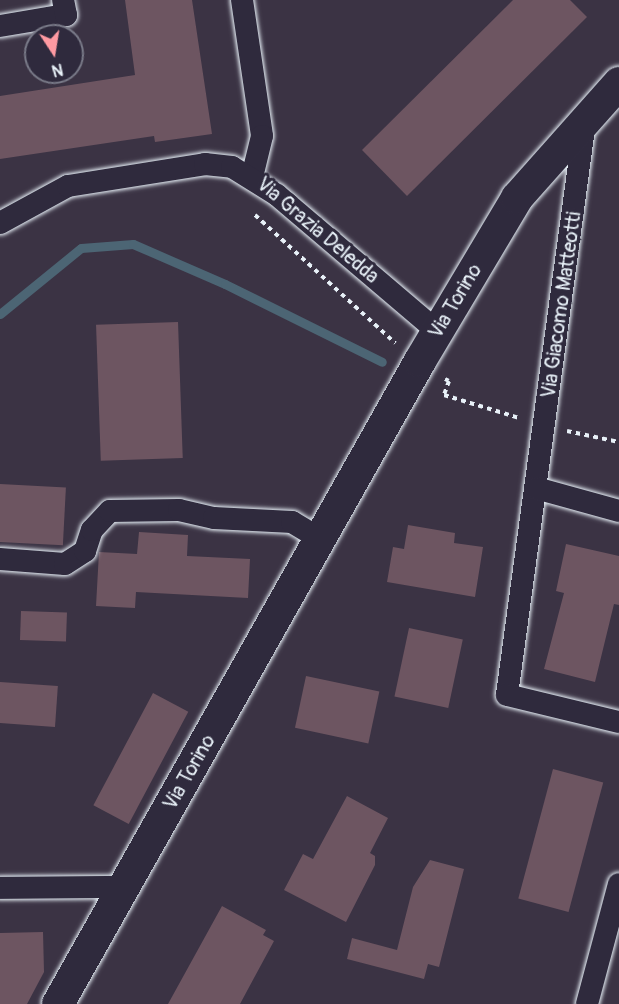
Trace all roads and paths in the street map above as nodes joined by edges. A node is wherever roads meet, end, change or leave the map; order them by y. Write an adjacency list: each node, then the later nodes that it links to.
1 (63, 0): 3 (street)
2 (242, 0): 6 (street, Via Grazia Deledda)
3 (0, 26)
4 (619, 83): 5 (main road, Via Torino)
5 (585, 121): 9 (main road, Via Torino); 11 (street, Via Giacomo Matteotti)
6 (252, 177): 8 (street); 9 (street, Via Grazia Deledda)
7 (251, 211): 10 (path)
8 (0, 223)
9 (437, 331): 10 (main road, Via Torino)
10 (420, 361): 11 (path); 15 (main road, Via Torino)
11 (544, 426): 12 (path); 13 (street, Via Giacomo Matteotti)
12 (619, 442)
13 (536, 488): 14 (street); 17 (street, Via Giacomo Matteotti)
14 (619, 511)
15 (322, 540): 16 (street); 19 (main road, Via Torino)
16 (0, 560)
17 (619, 722)
18 (619, 884): 22 (street)
19 (123, 887): 20 (street); 21 (main road, Via Torino)
20 (0, 888)
21 (58, 1004)
22 (587, 1004)

